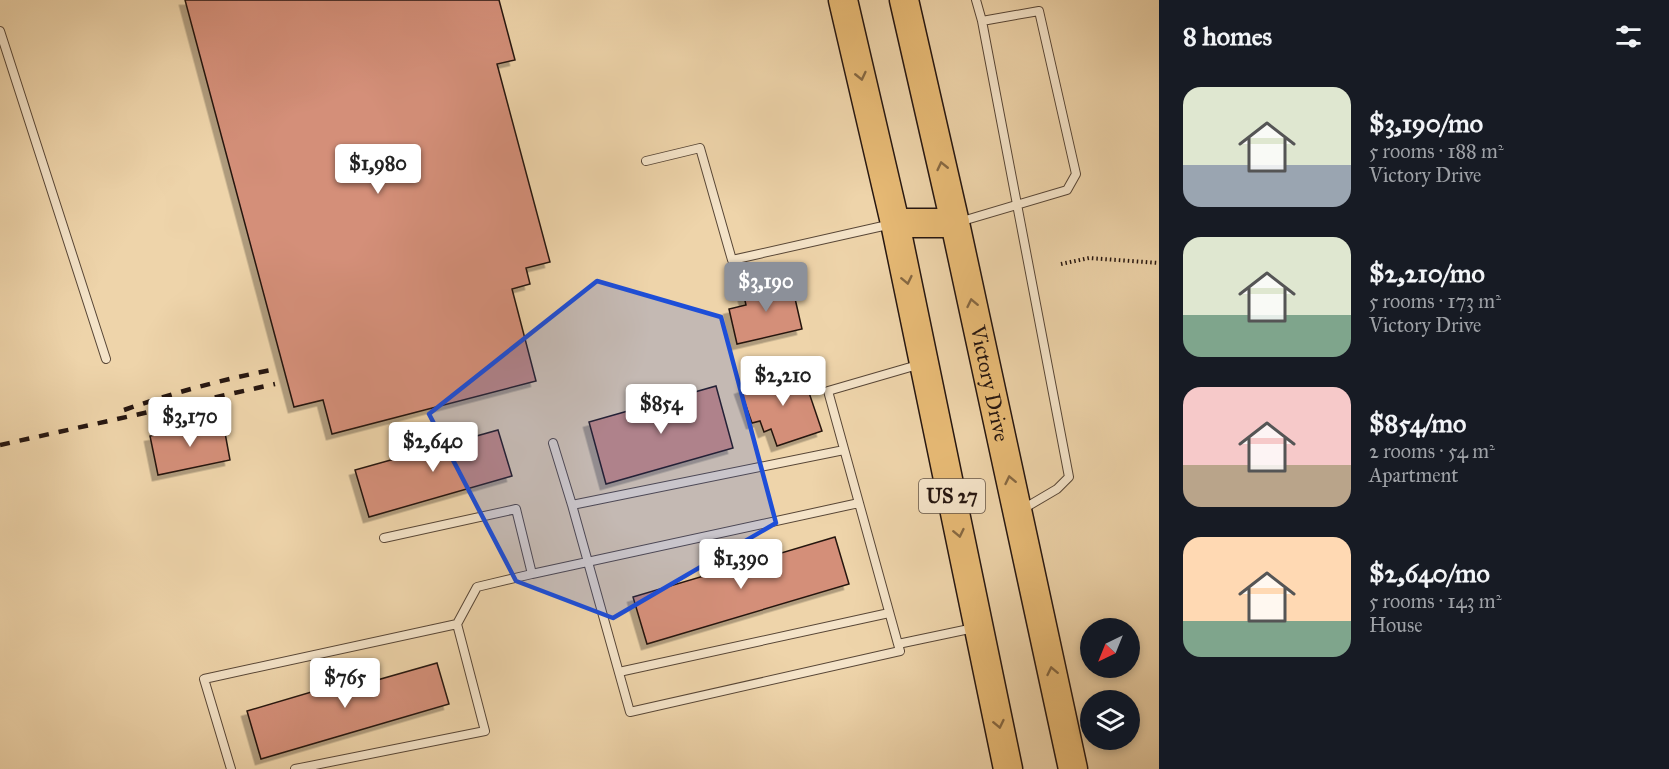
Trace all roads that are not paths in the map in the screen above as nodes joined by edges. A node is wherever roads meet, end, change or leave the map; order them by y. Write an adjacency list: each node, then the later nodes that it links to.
1 (843, 0): 8 (highway, US 27, one-way to 8)
2 (904, 0): 9 (highway, Victory Drive / US 27, one-way to 2)
3 (976, 0): 4 (lane)
4 (982, 21): 7 (lane); 7 (lane)
5 (0, 32): 10 (lane)
6 (646, 160): 8 (lane)
7 (1018, 205): 9 (lane); 16 (lane)
8 (895, 223): 9 (highway); 11 (highway, US 27, one-way to 11)
9 (955, 223): 16 (highway, Victory Drive / US 27, one-way to 9)
10 (106, 359)
11 (924, 363): 13 (lane); 22 (highway, US 27, one-way to 22)
12 (553, 443): 15 (lane)
13 (844, 450): 14 (lane); 15 (lane)
14 (859, 502): 18 (lane); 20 (lane)
15 (572, 505): 18 (lane)
16 (1017, 513): 28 (highway, Victory Drive / US 27, one-way to 16)
17 (384, 538): 19 (lane)
18 (588, 562): 19 (lane); 24 (lane)
19 (531, 574): 21 (lane)
20 (889, 613): 23 (lane); 24 (lane)
21 (457, 624): 25 (lane); 26 (lane)
22 (979, 627): 23 (lane); 27 (highway, US 27, one-way to 27)
23 (898, 644): 24 (lane)
24 (619, 672)
25 (231, 769)
26 (295, 769)
27 (1008, 769)
28 (1073, 769)

